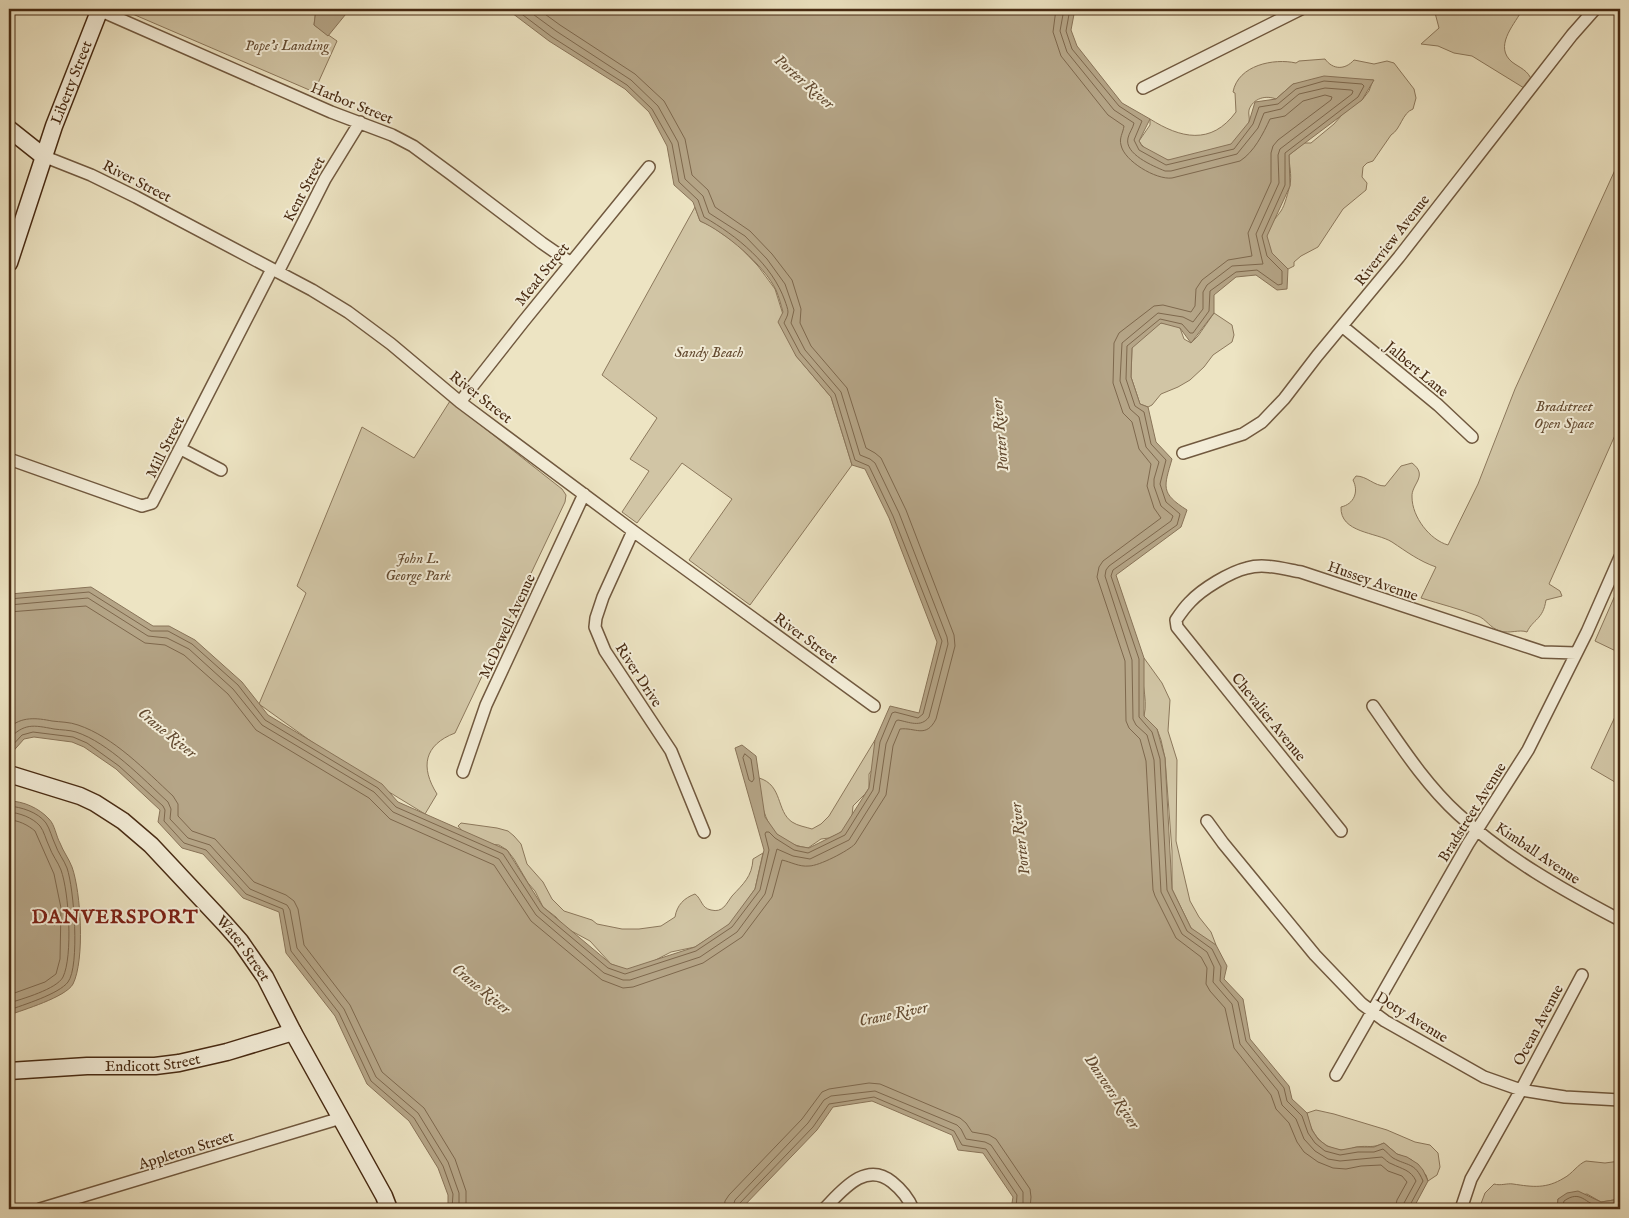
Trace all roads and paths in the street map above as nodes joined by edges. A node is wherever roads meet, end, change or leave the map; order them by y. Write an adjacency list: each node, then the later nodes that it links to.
1 (1301, 9): 4 (street)
2 (1595, 9): 12 (street, Riverview Avenue)
3 (99, 10): 5 (street, Harbor Street); 7 (main road, Liberty Street)
4 (1143, 88)
5 (360, 122): 10 (street, Harbor Street); 11 (street, Kent Street)
6 (9, 129): 7 (main road)
7 (44, 156): 9 (main road); 11 (street, River Street)
8 (649, 167): 10 (street, Mead Street)
9 (9, 263)
10 (571, 263): 13 (street, Mead Street)
11 (275, 271): 13 (street, River Street); 15 (street, Mill Street)
12 (1342, 326): 14 (street, Jalbert Lane); 16 (street, Riverview Avenue)
13 (460, 402): 19 (street, River Street)
14 (1472, 437)
15 (181, 449): 17 (street, Mill Street); 18 (street)
16 (1184, 453)
17 (9, 460)
18 (221, 470)
19 (584, 494): 20 (street, River Street); 26 (street, McDewell Avenue)
20 (633, 531): 24 (street, River Street); 31 (street, River Drive)
21 (1620, 557): 23 (street, Bradstreet Avenue)
22 (1176, 622): 23 (street, Hussey Avenue); 30 (street, Chevalier Avenue)
23 (1576, 653): 29 (street, Bradstreet Avenue)
24 (874, 706)
25 (1373, 706): 29 (street, Kimball Avenue)
26 (463, 772)
27 (9, 774): 35 (main road, Water Street)
28 (1207, 821): 34 (street, Doty Avenue)
29 (1477, 829): 32 (street, Kimball Avenue); 34 (street, Bradstreet Avenue)
30 (1341, 831)
31 (704, 832)
32 (1620, 920)
33 (1582, 975): 38 (street, Ocean Avenue)
34 (1373, 1012): 37 (street, Bradstreet Avenue); 38 (street, Doty Avenue)
35 (293, 1032): 36 (main road, Endicott Street); 40 (main road, Water Street)
36 (9, 1071)
37 (1336, 1075)
38 (1521, 1090): 39 (street, Doty Avenue); 45 (street, Ocean Avenue)
39 (1620, 1100)
40 (341, 1118): 41 (street, Appleton Street); 42 (main road, Water Street)
41 (40, 1209)
42 (389, 1209)
43 (824, 1209): 44 (street)
44 (913, 1209)
45 (1461, 1209)

